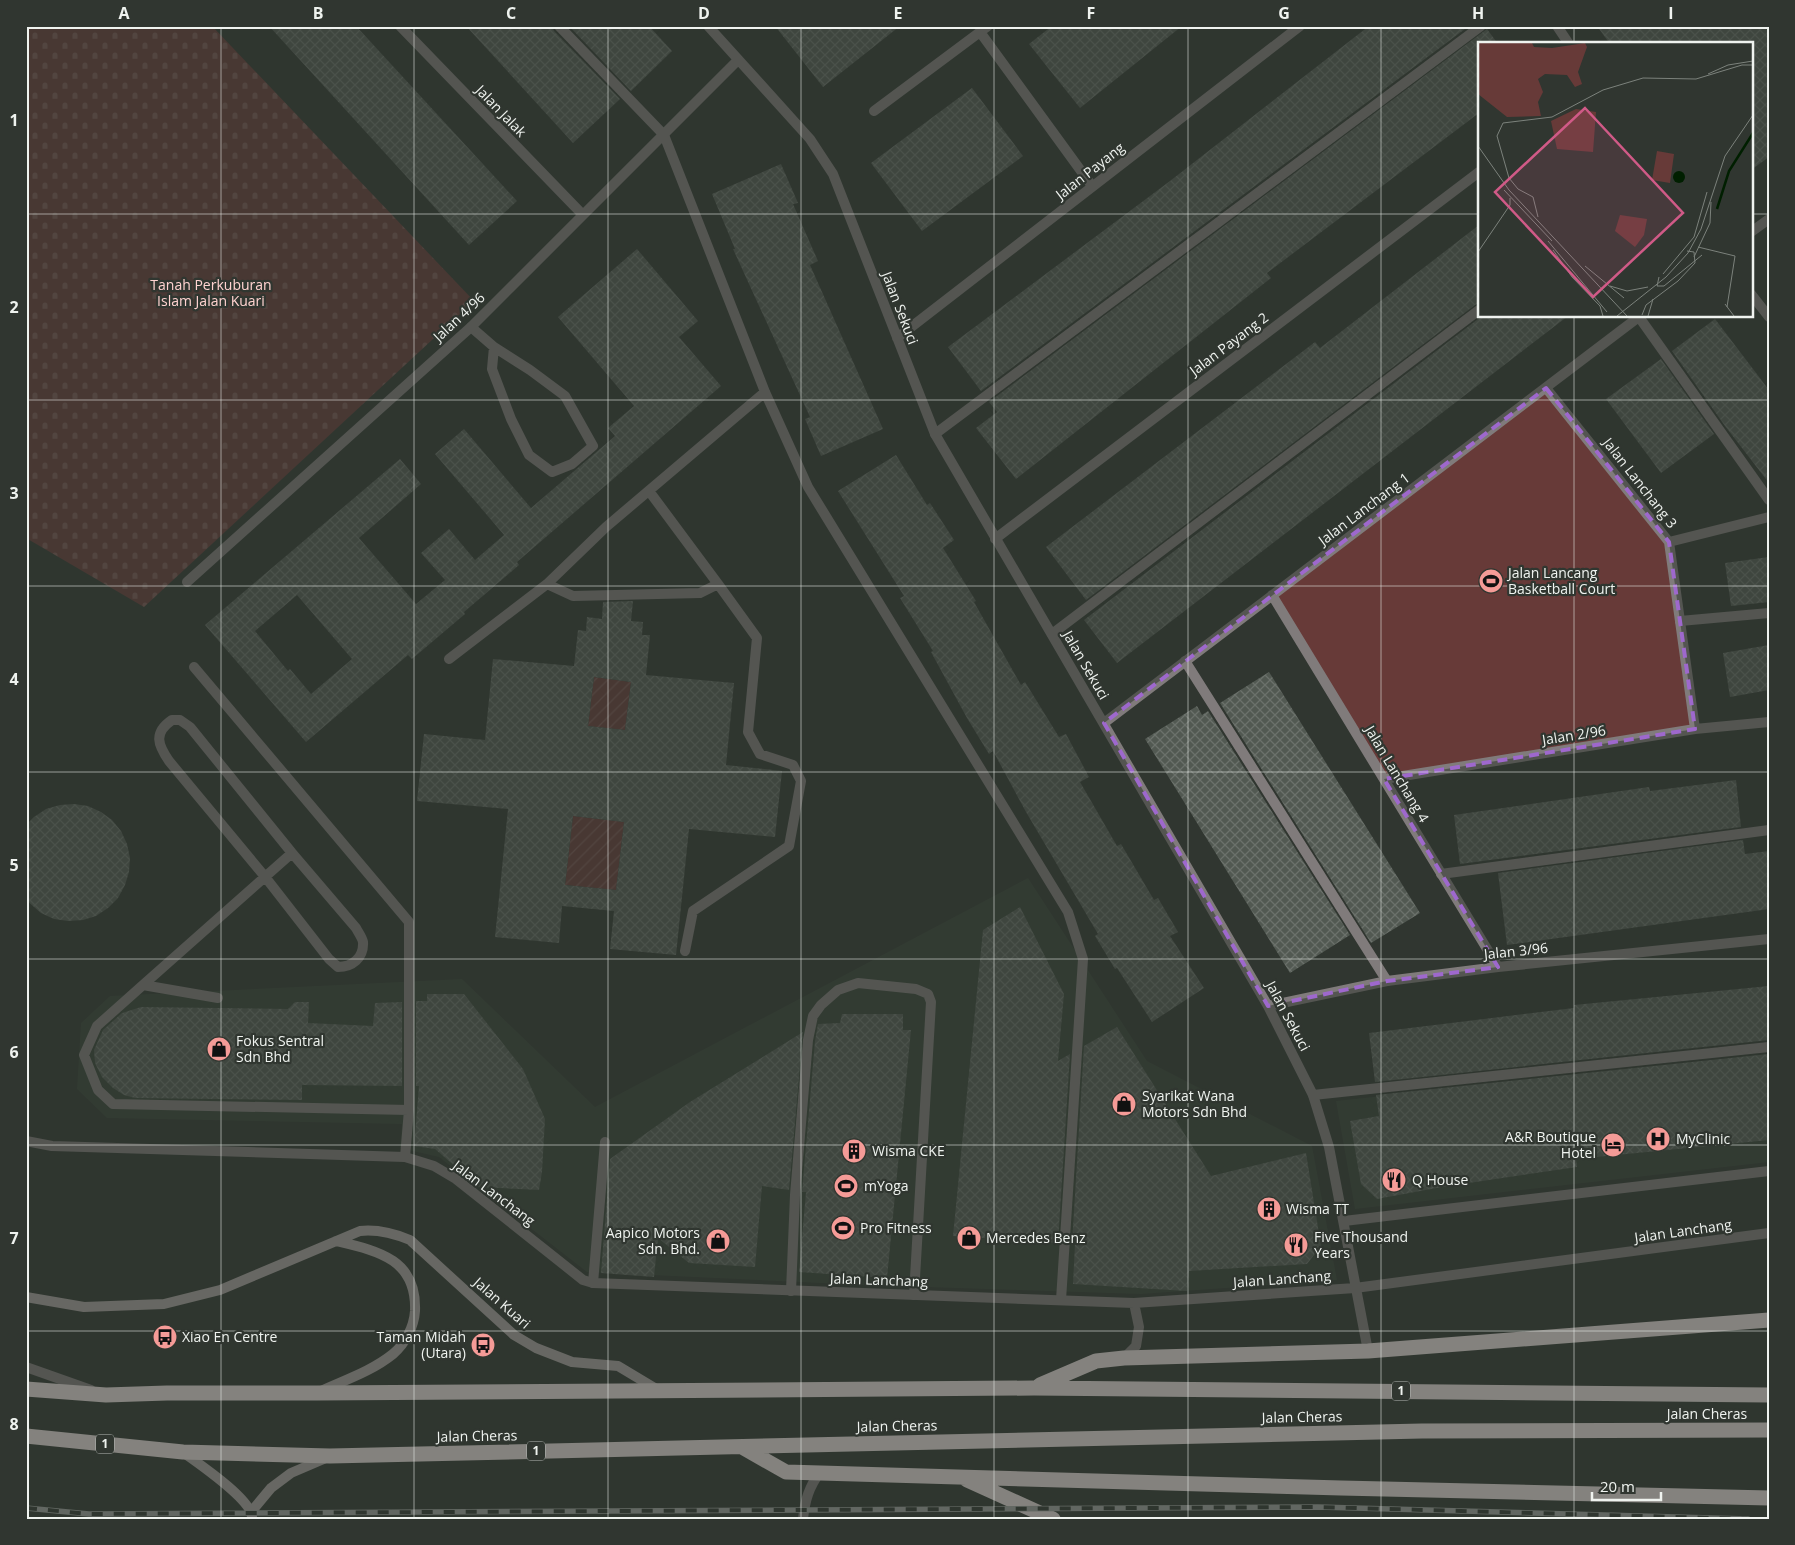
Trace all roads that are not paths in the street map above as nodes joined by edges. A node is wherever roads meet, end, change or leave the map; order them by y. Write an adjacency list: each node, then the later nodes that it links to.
1 (400, 26): 14 (street, Jalan Jalak)
2 (559, 26): 11 (street)
3 (708, 26): 9 (street, Jalan Sekuci)
4 (1300, 26): 13 (street, Jalan Payang)
5 (1481, 26): 27 (street)
6 (1557, 26): 8 (street)
7 (984, 29): 10 (street); 13 (street)
8 (1568, 42)
9 (738, 60): 11 (street, Jalan 4/96); 23 (street, Jalan Sekuci)
10 (874, 112)
11 (664, 135): 14 (street, Jalan 4/96); 26 (street)
12 (1478, 173): 31 (street, Jalan Payang 2)
13 (1092, 186): 23 (street, Jalan Payang)
14 (583, 215): 22 (street, Jalan 4/96)
15 (1769, 219): 16 (street)
16 (1752, 231)
17 (1752, 295): 19 (street)
18 (1478, 311): 39 (street)
19 (1769, 317)
20 (1639, 318): 25 (street, Jalan Lanchang 1)
21 (1641, 318): 29 (street)
22 (470, 326): 24 (street); 33 (street, Jalan 4/96)
23 (897, 338): 27 (street, Jalan Sekuci)
24 (494, 347): 24 (street)
25 (1546, 388): 32 (street, Jalan Lanchang 3); 36 (street, Jalan Lanchang 1)
26 (765, 392): 28 (street); 73 (street)
27 (934, 434): 31 (street, Jalan Sekuci)
28 (649, 491): 34 (street); 35 (street)
29 (1769, 500)
30 (1769, 517): 32 (street)
31 (995, 539): 39 (street, Jalan Sekuci)
32 (1669, 542): 38 (street, Jalan Lanchang 3)
33 (187, 582)
34 (547, 584): 35 (street); 40 (street)
35 (718, 584): 52 (street)
36 (1272, 596): 41 (street, Jalan Lanchang 1); 46 (street, Jalan Lanchang 4)
37 (1769, 613): 38 (street)
38 (1680, 621): 45 (street, Jalan Lanchang 3)
39 (1052, 634): 44 (street, Jalan Sekuci)
40 (449, 659)
41 (1185, 661): 44 (street, Jalan Lanchang 1); 54 (street)
42 (194, 667): 60 (street)
43 (1769, 722): 45 (street, Jalan 2/96)
44 (1104, 723): 57 (street, Jalan Sekuci)
45 (1695, 729): 46 (street, Jalan 2/96)
46 (1384, 779): 49 (street, Jalan Lanchang 4)
47 (1769, 830): 49 (street)
48 (292, 853): 50 (street); 50 (street); 50 (street)
49 (1441, 874): 53 (street, Jalan Lanchang 4)
50 (266, 878): 55 (street)
51 (1769, 939): 53 (street, Jalan 3/96)
52 (685, 951)
53 (1498, 967): 54 (street, Jalan 3/96)
54 (1387, 981): 57 (street, Jalan 3/96)
55 (143, 985): 56 (street); 60 (street)
56 (218, 998)
57 (1268, 1006): 59 (street, Jalan Sekuci)
58 (1769, 1047): 59 (street)
59 (1313, 1095): 65 (street, Jalan Sekuci)
60 (409, 1110): 63 (street)
61 (26, 1141): 63 (street, Jalan Lanchang)
62 (605, 1142): 68 (street)
63 (405, 1157): 68 (street, Jalan Lanchang)
64 (1769, 1171): 65 (street)
65 (1344, 1221): 69 (street, Jalan Sekuci)
66 (1769, 1233): 69 (street, Jalan Lanchang)
67 (336, 1241): 72 (street, Jalan Kuari); 83 (street, Jalan Kuari); 84 (street)
68 (593, 1284): 70 (street, Jalan Lanchang)
69 (1355, 1288): 74 (street, Jalan Lanchang); 78 (street, Jalan Sekuci)
70 (791, 1291): 71 (street, Jalan Lanchang); 71 (street)
71 (914, 1295): 73 (street, Jalan Lanchang)
72 (26, 1297)
73 (1061, 1300): 74 (street, Jalan Lanchang)
74 (1134, 1303): 79 (street)
75 (1769, 1312): 77 (highway)
76 (1769, 1320): 77 (highway)
77 (1735, 1323): 78 (highway)
78 (1368, 1351): 79 (highway)
79 (1124, 1358): 81 (highway)
80 (26, 1367): 85 (street)
81 (1034, 1388): 83 (highway, Jalan Cheras / 1); 86 (highway, Jalan Cheras / 1)
82 (26, 1389): 85 (highway, Jalan Cheras / 1)
83 (659, 1390): 84 (highway, Jalan Cheras / 1)
84 (316, 1393): 85 (highway, Jalan Cheras / 1)
85 (106, 1395)
86 (1769, 1395)
87 (1769, 1430): 89 (highway, Jalan Cheras / 1)
88 (26, 1436): 90 (highway, Jalan Cheras / 1)
89 (742, 1447): 91 (highway, Jalan Cheras / 1); 92 (highway)
90 (183, 1452): 91 (highway, Jalan Cheras / 1); 95 (street)
91 (330, 1456): 95 (street)
92 (820, 1472): 93 (highway); 96 (street)
93 (961, 1477): 94 (highway); 97 (highway)
94 (1769, 1498)
95 (251, 1515)
96 (803, 1519)
97 (1053, 1519)

